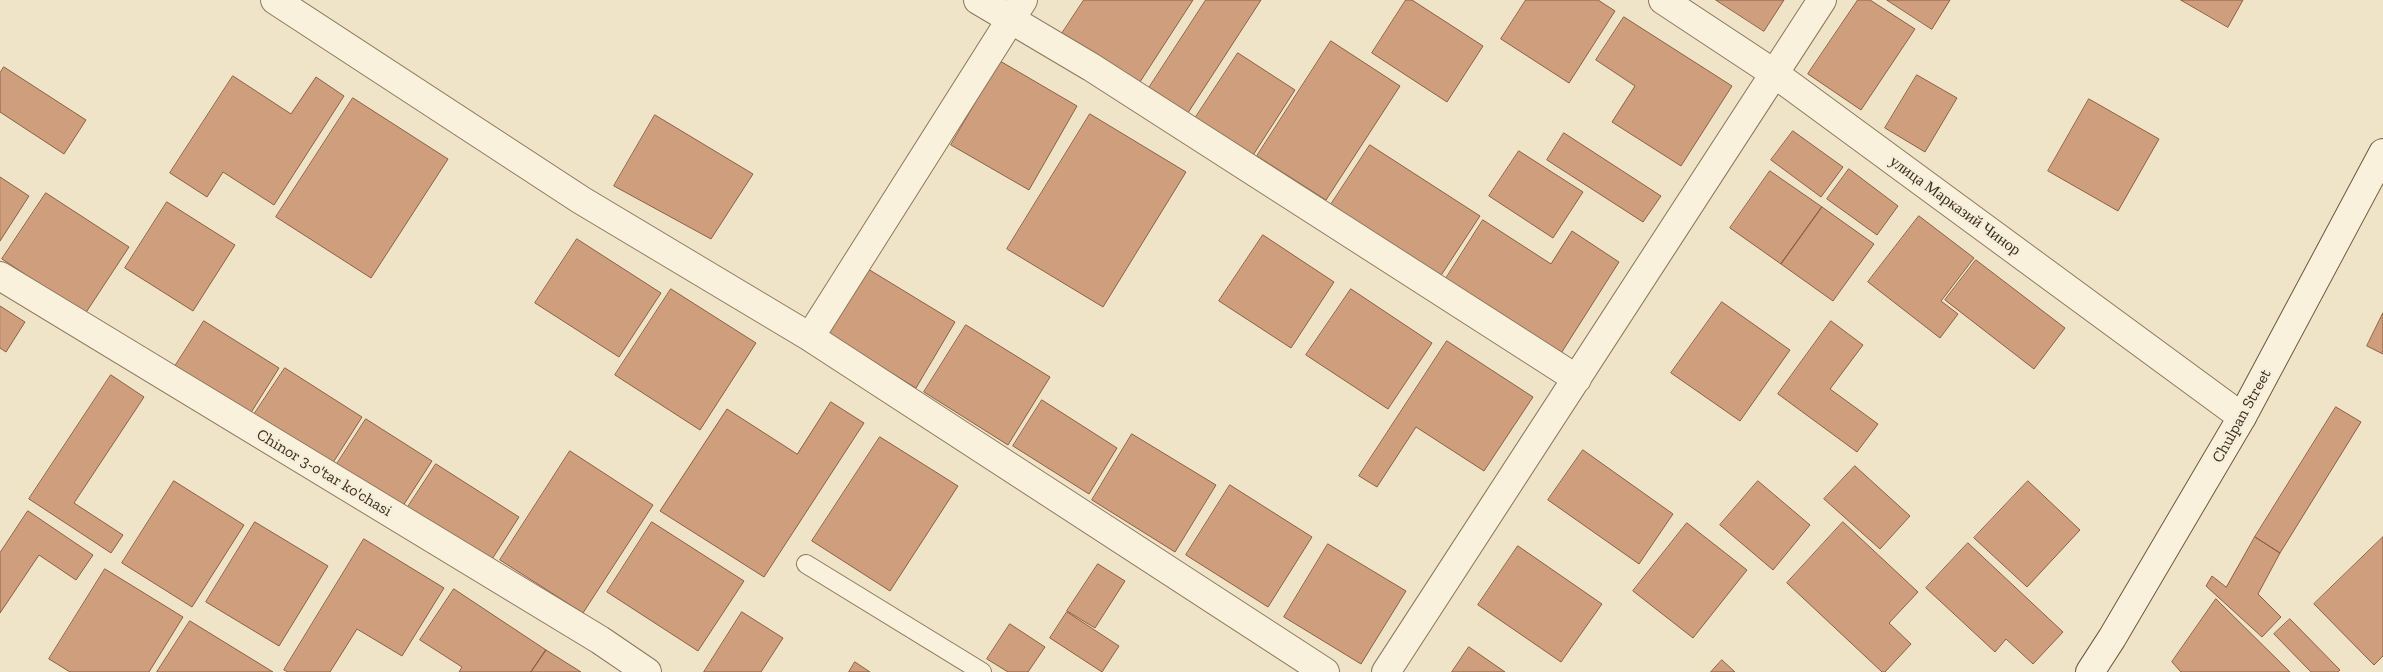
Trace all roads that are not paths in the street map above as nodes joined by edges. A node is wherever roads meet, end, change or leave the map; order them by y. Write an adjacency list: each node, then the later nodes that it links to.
1 (275, 0): 9 (street)
2 (978, 0): 5 (street)
3 (1663, 0): 6 (street, улица Марказий Чинор)
4 (1822, 0): 6 (street)
5 (1017, 10): 9 (street); 10 (street)
6 (1775, 74): 10 (street); 11 (street, улица Марказий Чинор)
7 (2383, 153): 11 (street, Chulpan Street)
8 (0, 276): 13 (street, Chinor 3-o'tar ko'chasi)
9 (810, 337): 15 (street)
10 (1577, 379): 16 (street)
11 (2242, 418): 17 (street, Chulpan Street)
12 (806, 564): 14 (lane)
13 (647, 672)
14 (982, 672)
15 (1325, 672)
16 (1386, 672)
17 (2090, 672)

